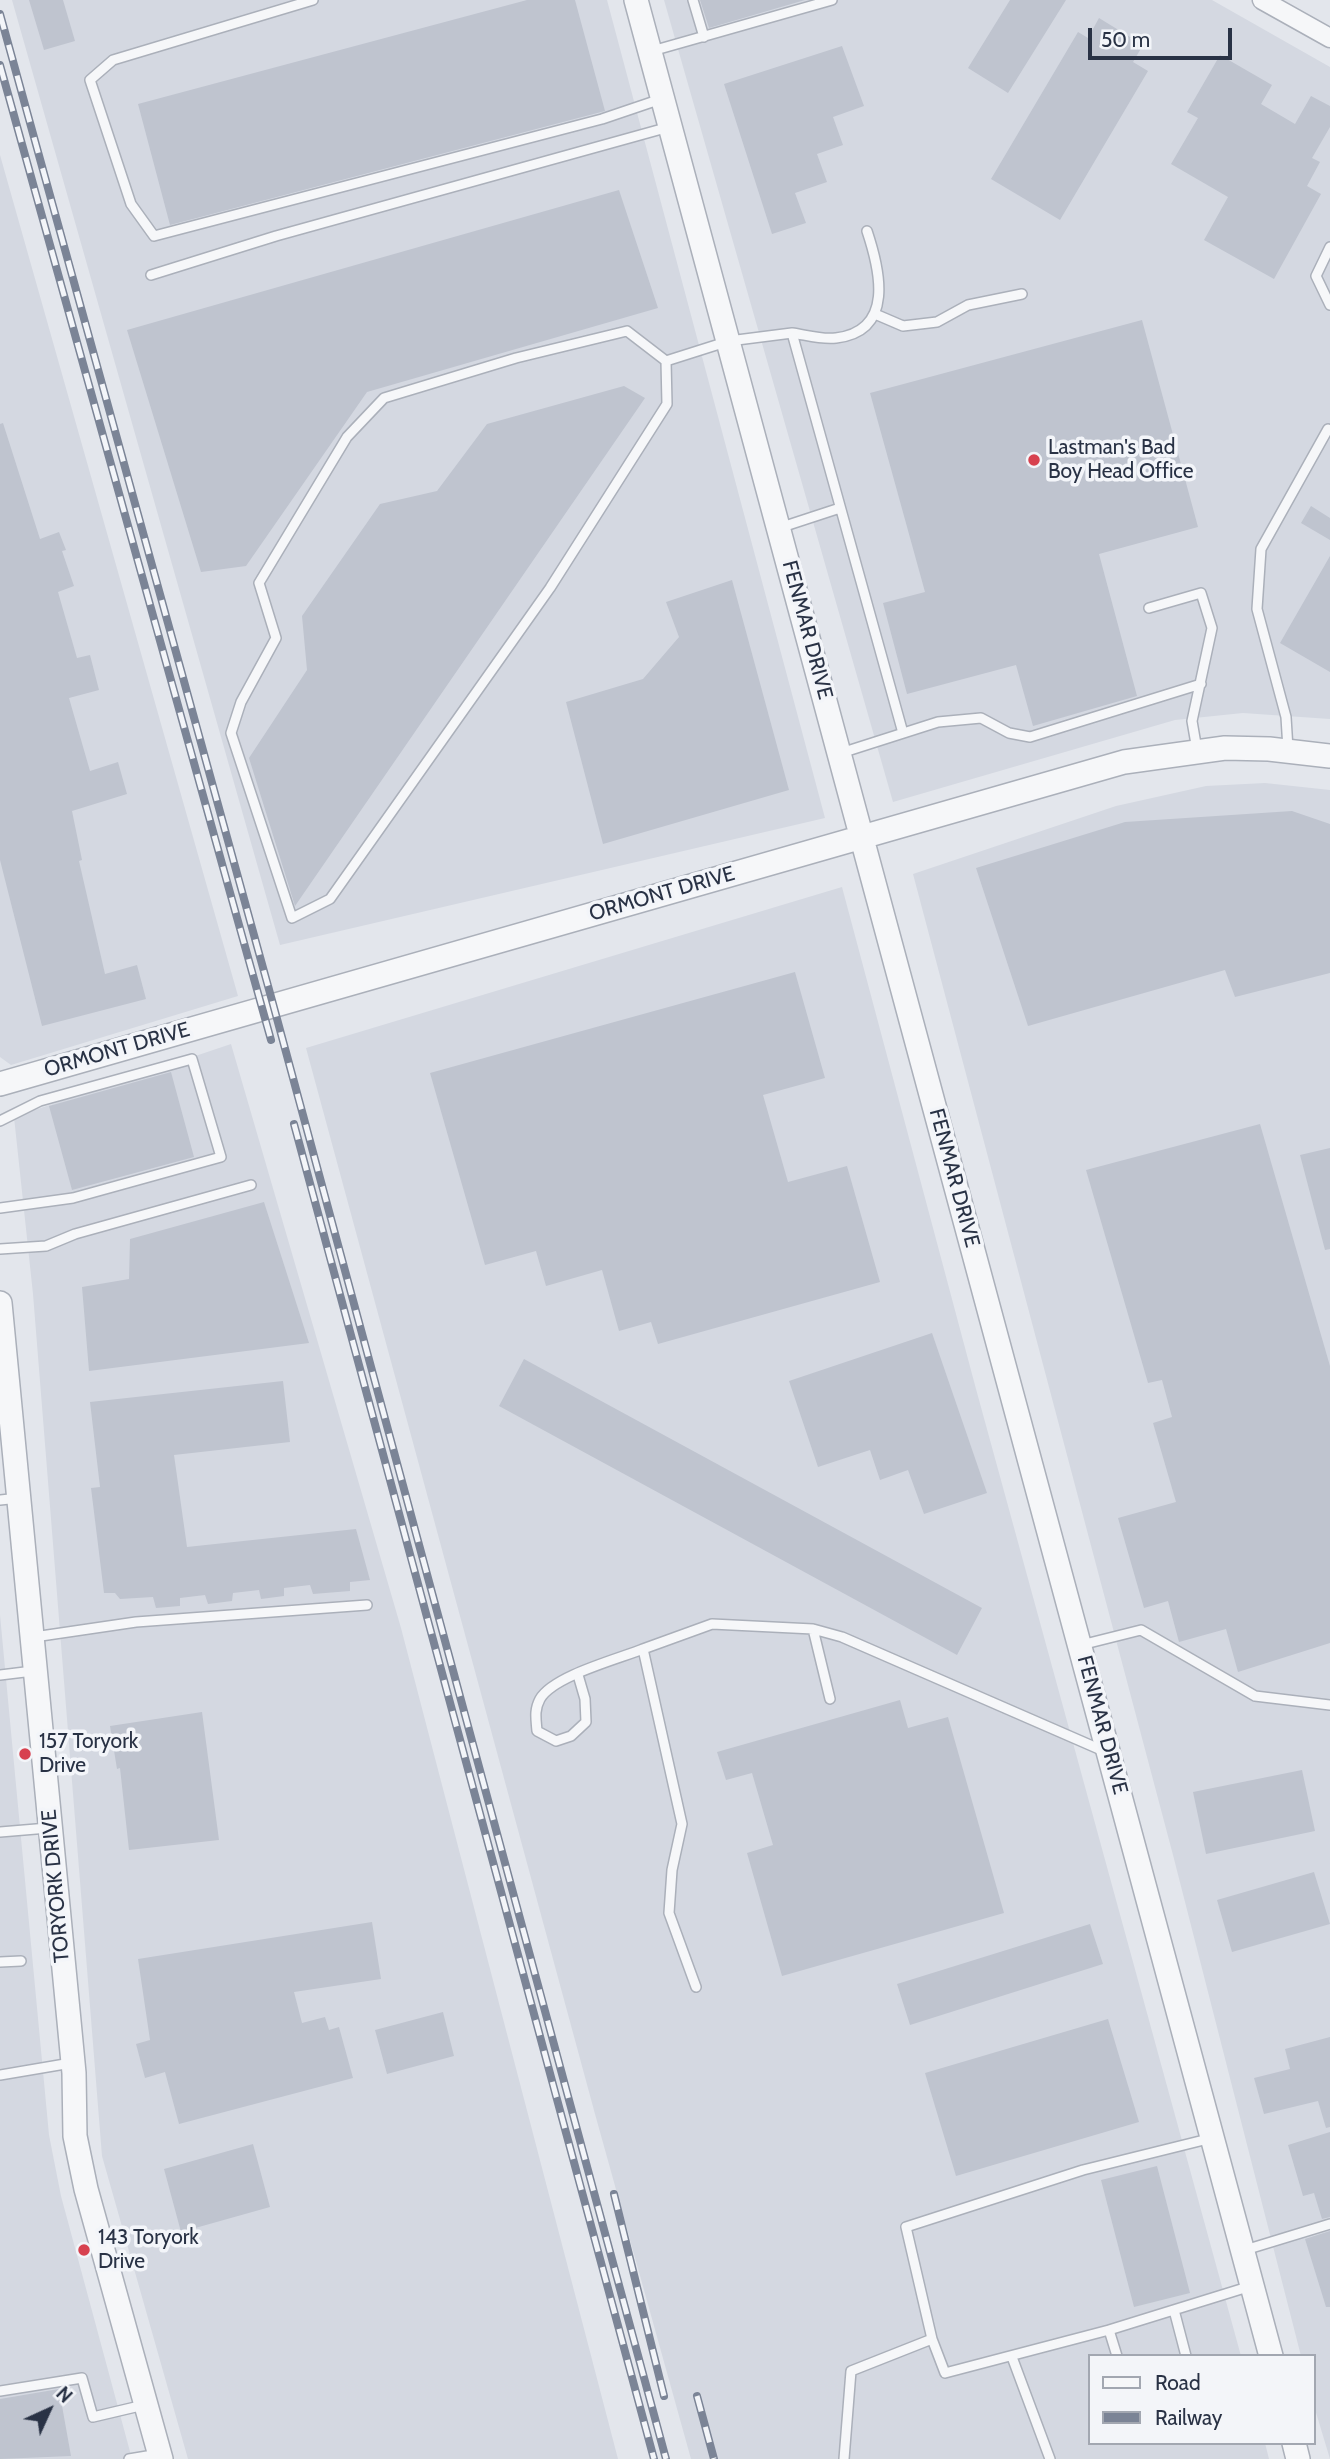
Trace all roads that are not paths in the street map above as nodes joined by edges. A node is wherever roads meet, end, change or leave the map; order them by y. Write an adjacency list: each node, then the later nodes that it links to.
1 (313, 0): 9 (lane)
2 (636, 0): 8 (street, FENMAR DRIVE)
3 (693, 0): 6 (lane)
4 (832, 0): 6 (lane)
5 (1262, 0): 7 (street)
6 (704, 37): 8 (lane)
7 (1330, 38)
8 (650, 51): 9 (street, FENMAR DRIVE)
9 (663, 99): 10 (street, FENMAR DRIVE)
10 (671, 127): 13 (lane); 18 (street, FENMAR DRIVE)
11 (867, 230): 16 (lane)
12 (1330, 247): 15 (lane)
13 (151, 275)
14 (1022, 294): 16 (lane)
15 (1330, 304)
16 (875, 314): 17 (lane)
17 (792, 333): 18 (lane); 21 (lane)
18 (729, 341): 19 (lane); 22 (street, FENMAR DRIVE)
19 (666, 361): 19 (lane)
20 (1328, 429): 26 (lane)
21 (840, 508): 22 (lane); 25 (lane)
22 (779, 528): 28 (street, FENMAR DRIVE)
23 (1149, 608): 24 (lane)
24 (1201, 684): 25 (lane); 27 (lane)
25 (903, 733): 28 (lane)
26 (1288, 751): 27 (street, ORMONT DRIVE); 29 (street, ORMONT DRIVE)
27 (1198, 752): 30 (street, ORMONT DRIVE)
28 (840, 753): 30 (street, FENMAR DRIVE)
29 (1330, 756)
30 (862, 836): 31 (street, ORMONT DRIVE); 42 (street, FENMAR DRIVE)
31 (0, 1084)
32 (0, 1121): 34 (lane)
33 (250, 1185): 35 (lane)
34 (0, 1208)
35 (0, 1249)
36 (0, 1303): 37 (street, TORYORK DRIVE)
37 (4, 1380): 38 (street, TORYORK DRIVE)
38 (9, 1499): 41 (street, TORYORK DRIVE)
39 (367, 1605): 41 (lane)
40 (813, 1629): 43 (lane); 47 (lane); 49 (lane)
41 (32, 1638): 44 (street, TORYORK DRIVE)
42 (1081, 1645): 48 (lane); 49 (street, FENMAR DRIVE)
43 (643, 1649): 46 (lane); 54 (lane)
44 (35, 1671): 45 (lane); 50 (street, TORYORK DRIVE)
45 (0, 1675)
46 (578, 1675): 46 (lane)
47 (830, 1699)
48 (1330, 1705)
49 (1111, 1754): 57 (street, FENMAR DRIVE)
50 (50, 1828): 51 (lane); 55 (street, TORYORK DRIVE)
51 (0, 1832)
52 (20, 1961): 53 (lane)
53 (0, 1962)
54 (696, 1987)
55 (72, 2063): 56 (lane); 69 (street, TORYORK DRIVE)
56 (0, 2074)
57 (1213, 2137): 59 (street, FENMAR DRIVE); 63 (lane)
58 (1330, 2224): 59 (lane)
59 (1243, 2250): 60 (street, FENMAR DRIVE)
60 (1252, 2285): 61 (lane); 66 (street, FENMAR DRIVE)
61 (1174, 2309): 62 (lane); 65 (lane)
62 (1109, 2330): 64 (lane); 67 (lane)
63 (932, 2339): 67 (lane); 72 (lane)
64 (1116, 2354)
65 (1185, 2354)
66 (1270, 2354)
67 (1012, 2357): 73 (lane)
68 (0, 2391): 69 (lane)
69 (146, 2404): 70 (street, TORYORK DRIVE)
70 (160, 2456): 71 (lane)
71 (129, 2459)
72 (844, 2459)
73 (1050, 2459)

